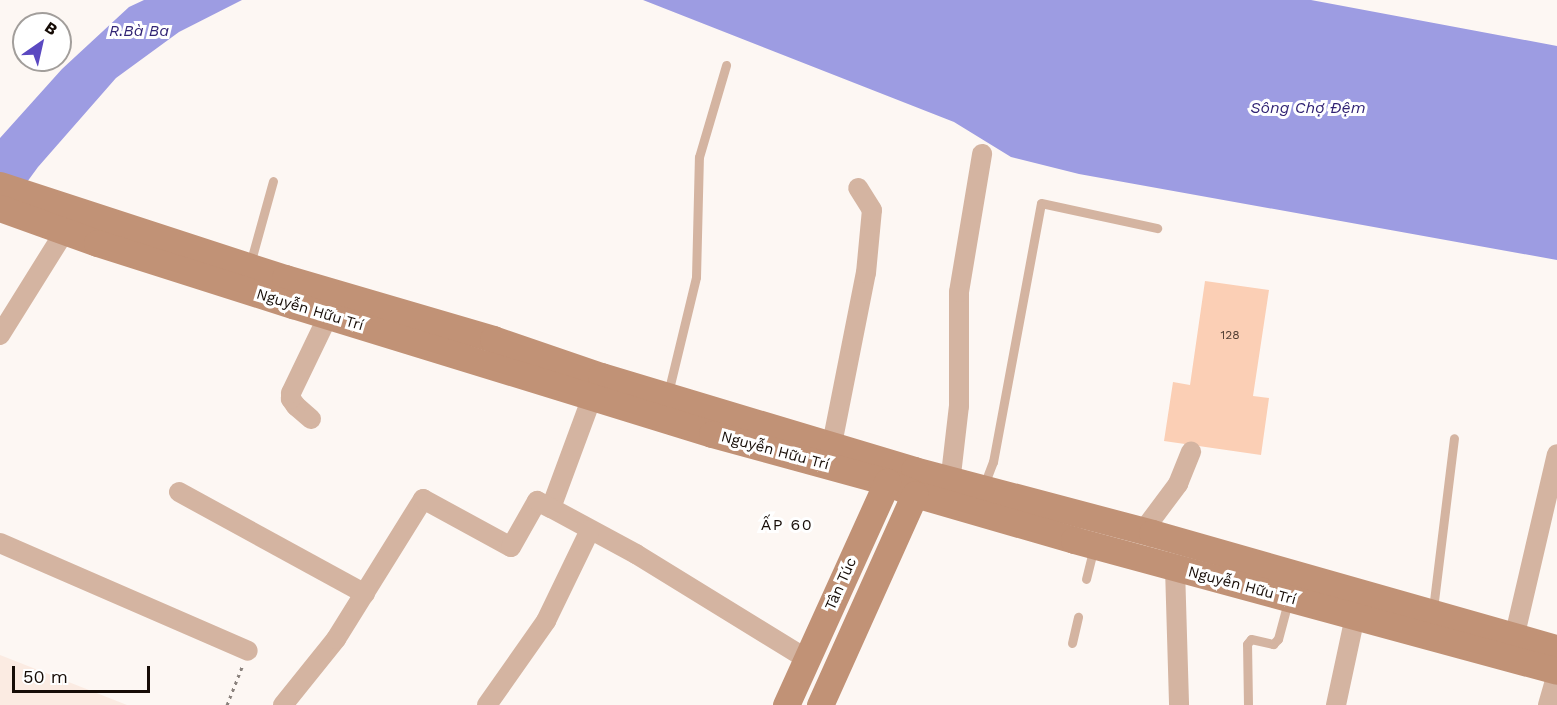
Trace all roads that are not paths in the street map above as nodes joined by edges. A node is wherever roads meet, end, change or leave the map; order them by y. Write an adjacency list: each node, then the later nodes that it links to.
1 (726, 65): 13 (lane)
2 (982, 154): 22 (street)
3 (273, 181): 9 (lane)
4 (0, 185): 6 (main road, Nguyễn Hữu Trí)
5 (858, 188): 17 (street)
6 (16, 206): 8 (main road, Nguyễn Hữu Trí); 9 (main road, Nguyễn Hữu Trí)
7 (1156, 228): 24 (lane)
8 (65, 231): 10 (main road, Nguyễn Hữu Trí); 11 (street)
9 (249, 267): 12 (main road, Nguyễn Hữu Trí)
10 (328, 316): 12 (main road, Nguyễn Hữu Trí); 15 (street)
11 (0, 335)
12 (488, 351): 13 (main road, Nguyễn Hữu Trí); 14 (main road, Nguyễn Hữu Trí)
13 (667, 395): 17 (main road, Nguyễn Hữu Trí)
14 (592, 397): 20 (main road, Nguyễn Hữu Trí); 25 (street)
15 (311, 419)
16 (1454, 438): 37 (lane)
17 (832, 444): 20 (main road, Nguyễn Hữu Trí)
18 (1191, 451): 27 (street)
19 (1557, 454): 39 (street)
20 (891, 473): 21 (main road, Nguyễn Hữu Trí); 42 (main road, Tân Túc)
21 (920, 483): 22 (main road, Nguyễn Hữu Trí); 47 (main road, Tân Túc)
22 (950, 491): 24 (main road, Nguyễn Hữu Trí)
23 (179, 492): 33 (street)
24 (978, 500): 27 (main road, Nguyễn Hữu Trí); 29 (main road, Nguyễn Hữu Trí)
25 (551, 508): 26 (street); 33 (street)
26 (590, 530): 42 (street); 45 (street)
27 (1147, 532): 30 (main road); 37 (main road, Nguyễn Hữu Trí)
28 (0, 543): 41 (street)
29 (1094, 545): 30 (main road, Nguyễn Hữu Trí); 32 (lane)
30 (1146, 560): 31 (main road, Nguyễn Hữu Trí)
31 (1175, 568): 34 (main road, Nguyễn Hữu Trí); 48 (street)
32 (1086, 579)
33 (365, 594): 44 (street)
34 (1289, 598): 35 (main road, Nguyễn Hữu Trí); 49 (lane)
35 (1355, 616): 37 (main road, Nguyễn Hữu Trí); 50 (street)
36 (1077, 617): 38 (lane)
37 (1431, 625): 39 (main road, Nguyễn Hữu Trí)
38 (1072, 643)
39 (1512, 648): 40 (main road, Nguyễn Hữu Trí); 43 (main road, Nguyễn Hữu Trí)
40 (1557, 648)
41 (248, 651)
42 (807, 659): 46 (main road, Tân Túc)
43 (1557, 673): 51 (street)
44 (283, 705)
45 (487, 705)
46 (786, 705)
47 (820, 705)
48 (1179, 705)
49 (1248, 705)
50 (1336, 705)
51 (1548, 705)

